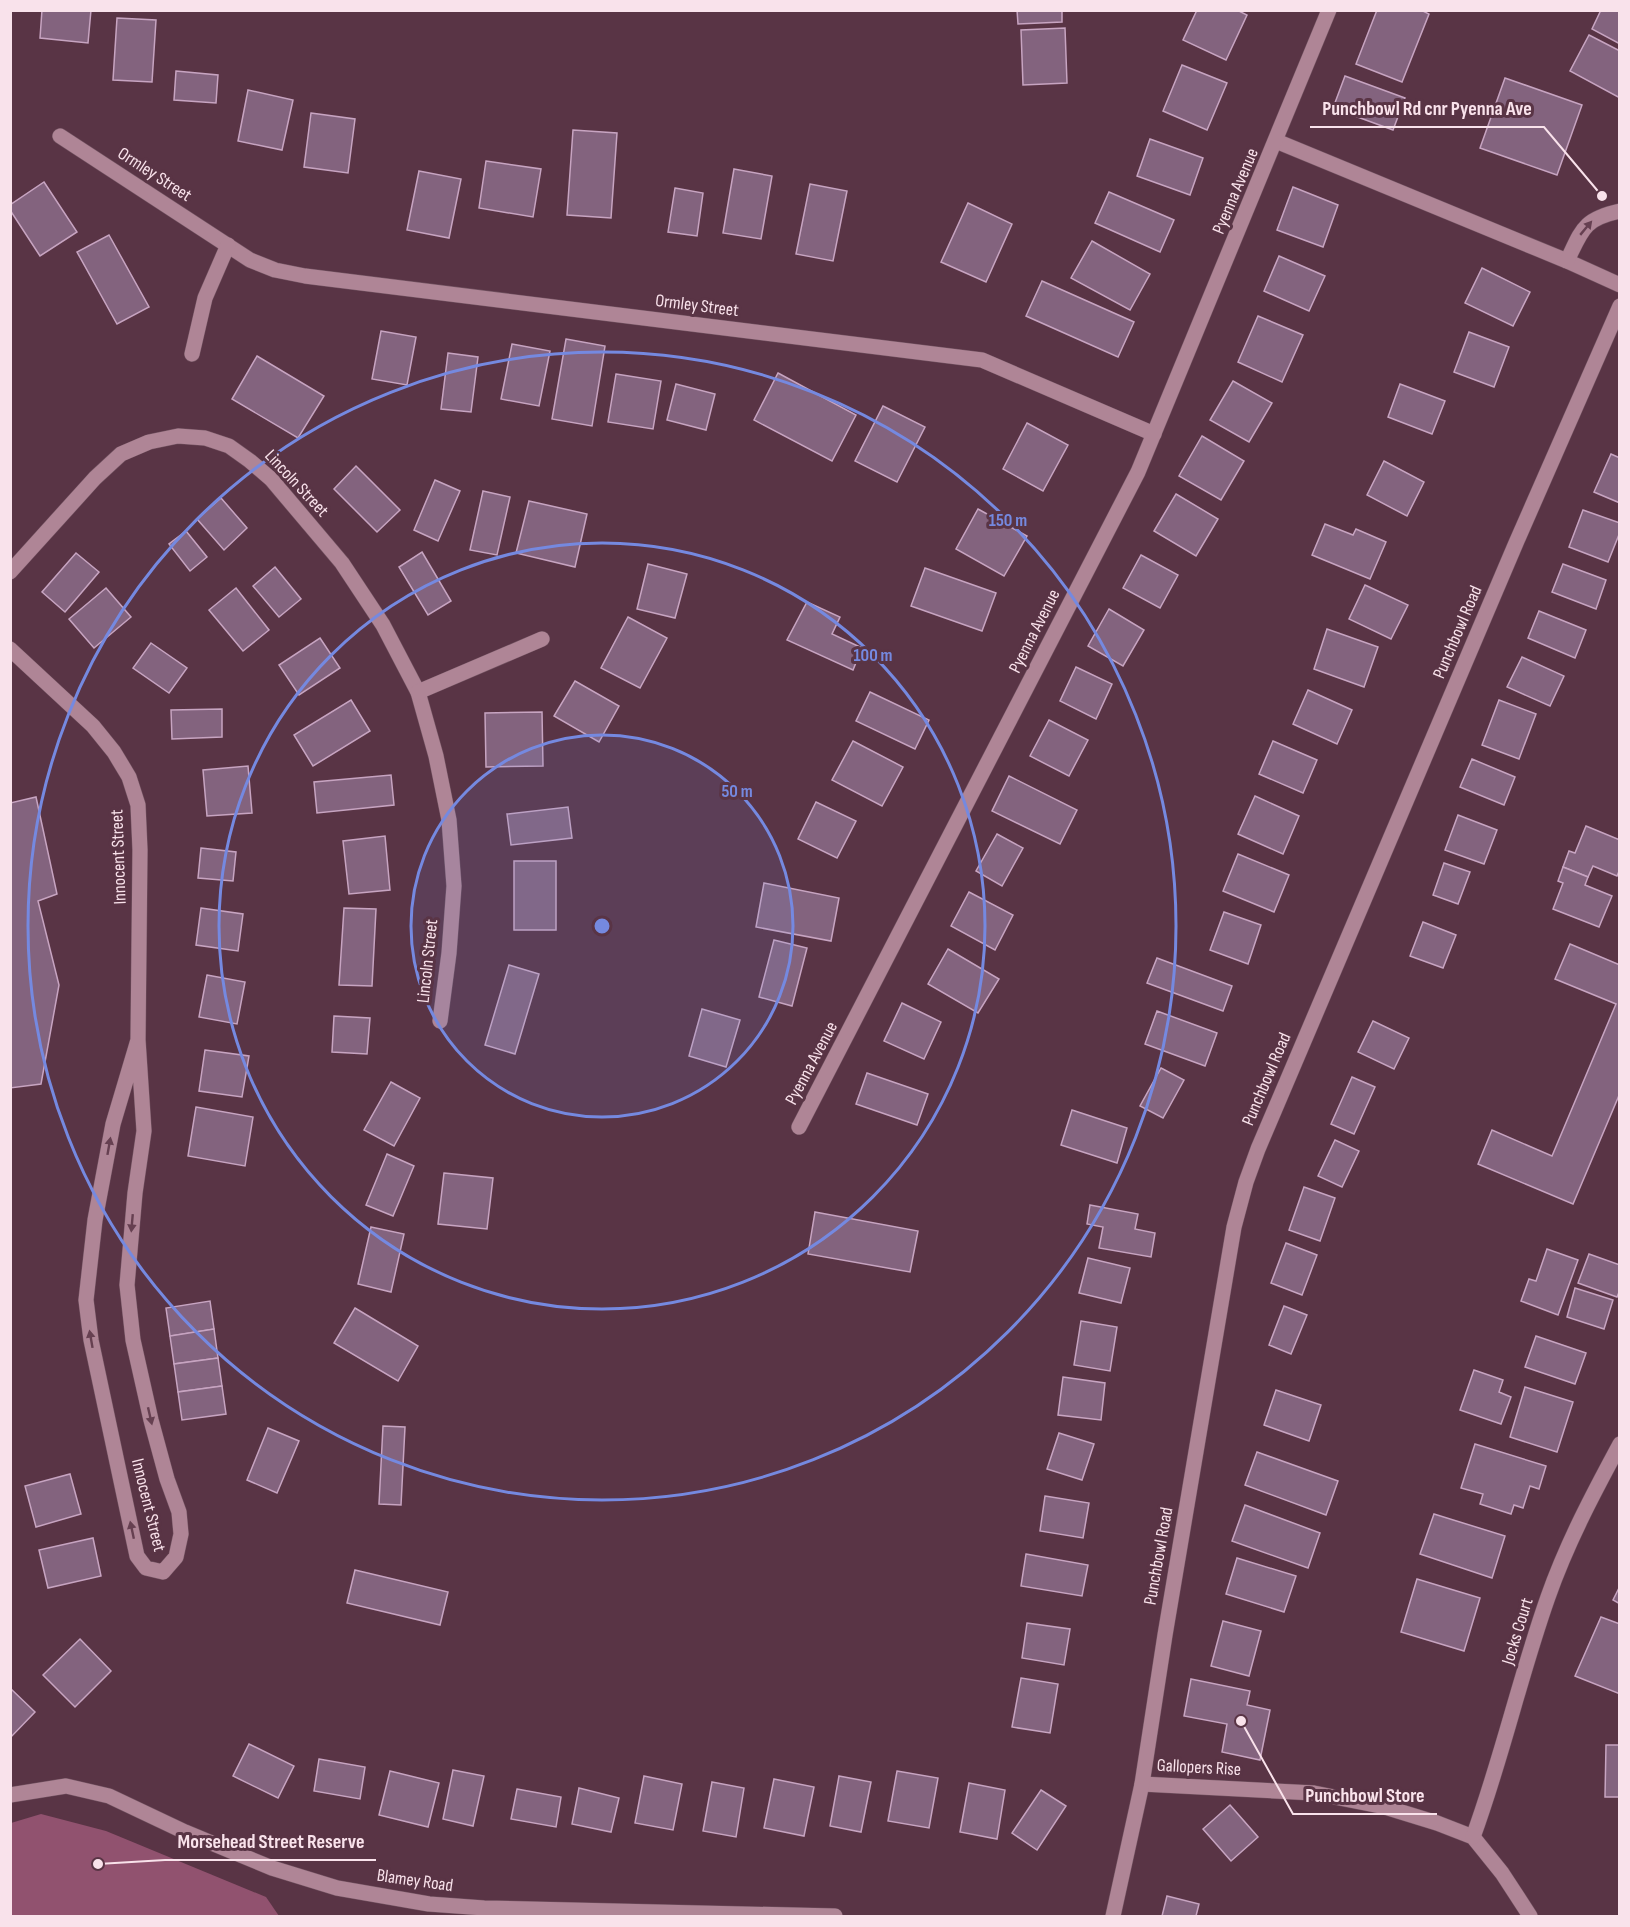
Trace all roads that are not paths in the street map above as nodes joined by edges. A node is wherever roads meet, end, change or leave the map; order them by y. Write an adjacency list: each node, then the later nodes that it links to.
1 (1329, 10): 3 (street, Pyenna Avenue)
2 (60, 136): 5 (street, Ormley Street)
3 (1276, 141): 6 (street, Pyenna Avenue); 10 (street, Pyenna Avenue)
4 (1620, 211): 6 (street, one-way to 4)
5 (228, 245): 9 (street); 10 (street, Ormley Street)
6 (1567, 261): 7 (street, Pyenna Avenue)
7 (1620, 285)
8 (1620, 306): 19 (street, Punchbowl Road)
9 (192, 354)
10 (1154, 434): 17 (street, Pyenna Avenue)
11 (10, 572): 14 (street, Lincoln Street)
12 (542, 639): 14 (street)
13 (10, 649): 16 (street, Innocent Street)
14 (418, 692): 15 (street, Lincoln Street)
15 (440, 1022)
16 (138, 1040): 16 (street, Innocent Street, one-way to 16)
17 (799, 1127)
18 (1620, 1444): 21 (street, Jocks Court)
19 (1142, 1784): 21 (street, Gallopers Rise); 23 (street, Punchbowl Road)
20 (10, 1796): 22 (street, Blamey Road)
21 (1473, 1837): 24 (street)
22 (835, 1917)
23 (1113, 1917)
24 (1530, 1917)

